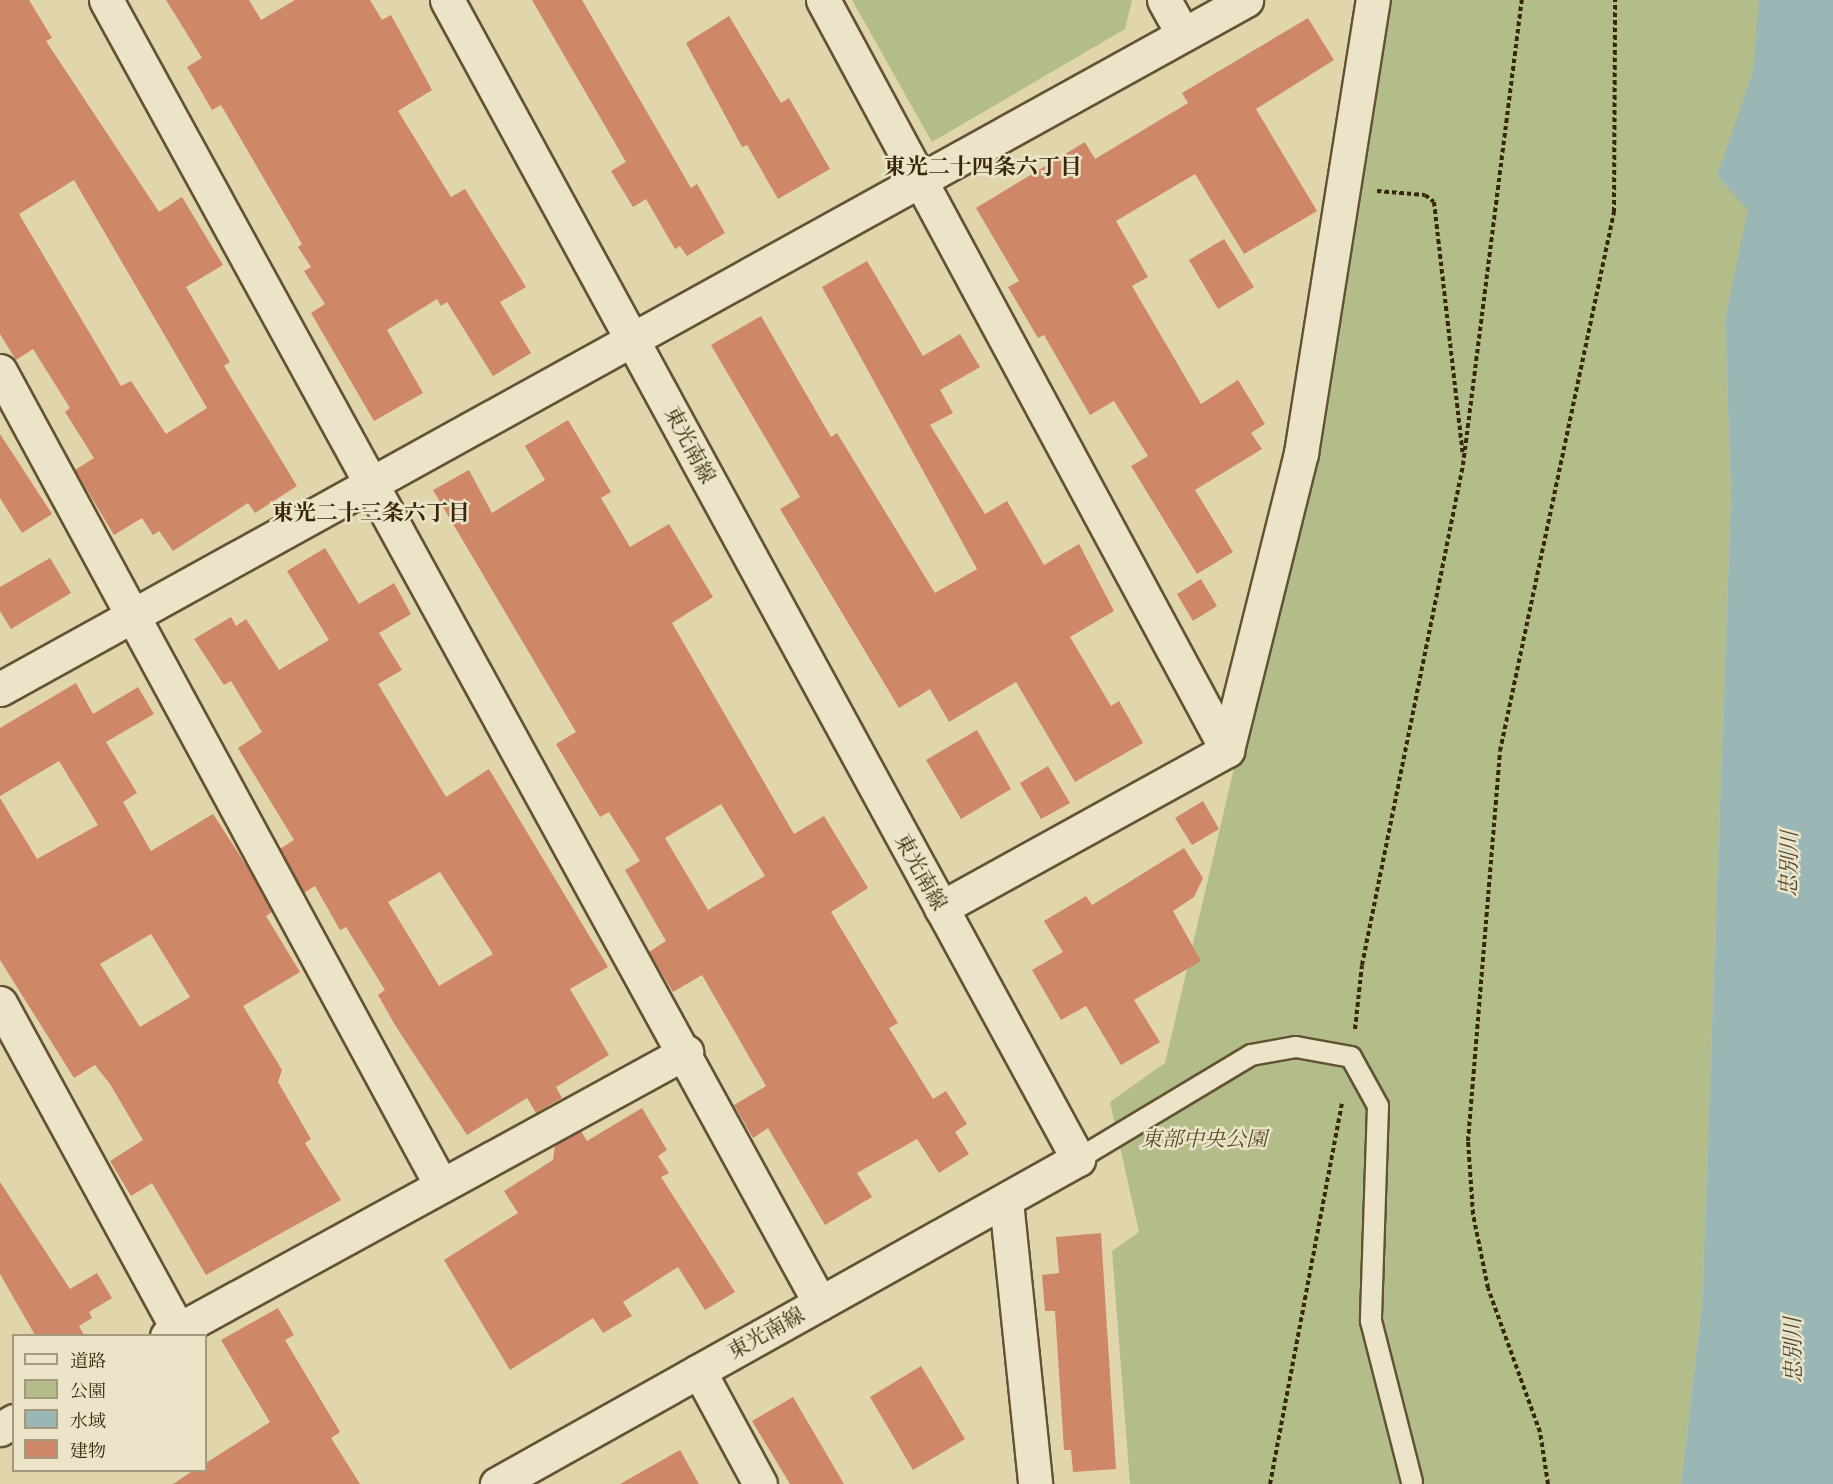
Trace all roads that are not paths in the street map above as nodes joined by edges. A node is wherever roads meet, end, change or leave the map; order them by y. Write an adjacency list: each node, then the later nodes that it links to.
1 (106, 0): 11 (street)
2 (447, 0): 9 (street, 東光南線)
3 (824, 0): 8 (street)
4 (1164, 0): 7 (street)
5 (1246, 0): 7 (street)
6 (1373, 0): 14 (street)
7 (1182, 33): 8 (street)
8 (924, 180): 9 (street); 14 (street)
9 (633, 340): 11 (street); 15 (street, 東光南線)
10 (0, 371): 12 (street)
11 (369, 483): 12 (street); 17 (street)
12 (134, 616): 13 (street); 19 (street)
13 (0, 689)
14 (1227, 750): 15 (street)
15 (941, 908): 18 (street, 東光南線)
16 (0, 1003): 22 (street)
17 (686, 1052): 19 (street); 21 (street)
18 (1078, 1159): 20 (street, 東光南線); 24 (lane)
19 (441, 1185): 22 (street)
20 (1006, 1201): 21 (street, 東光南線); 27 (street)
21 (820, 1303): 23 (street, 東光南線)
22 (173, 1332)
23 (699, 1371): 25 (street, 東光南線); 26 (street)
24 (1412, 1482)
25 (497, 1484)
26 (760, 1484)
27 (1035, 1484)

